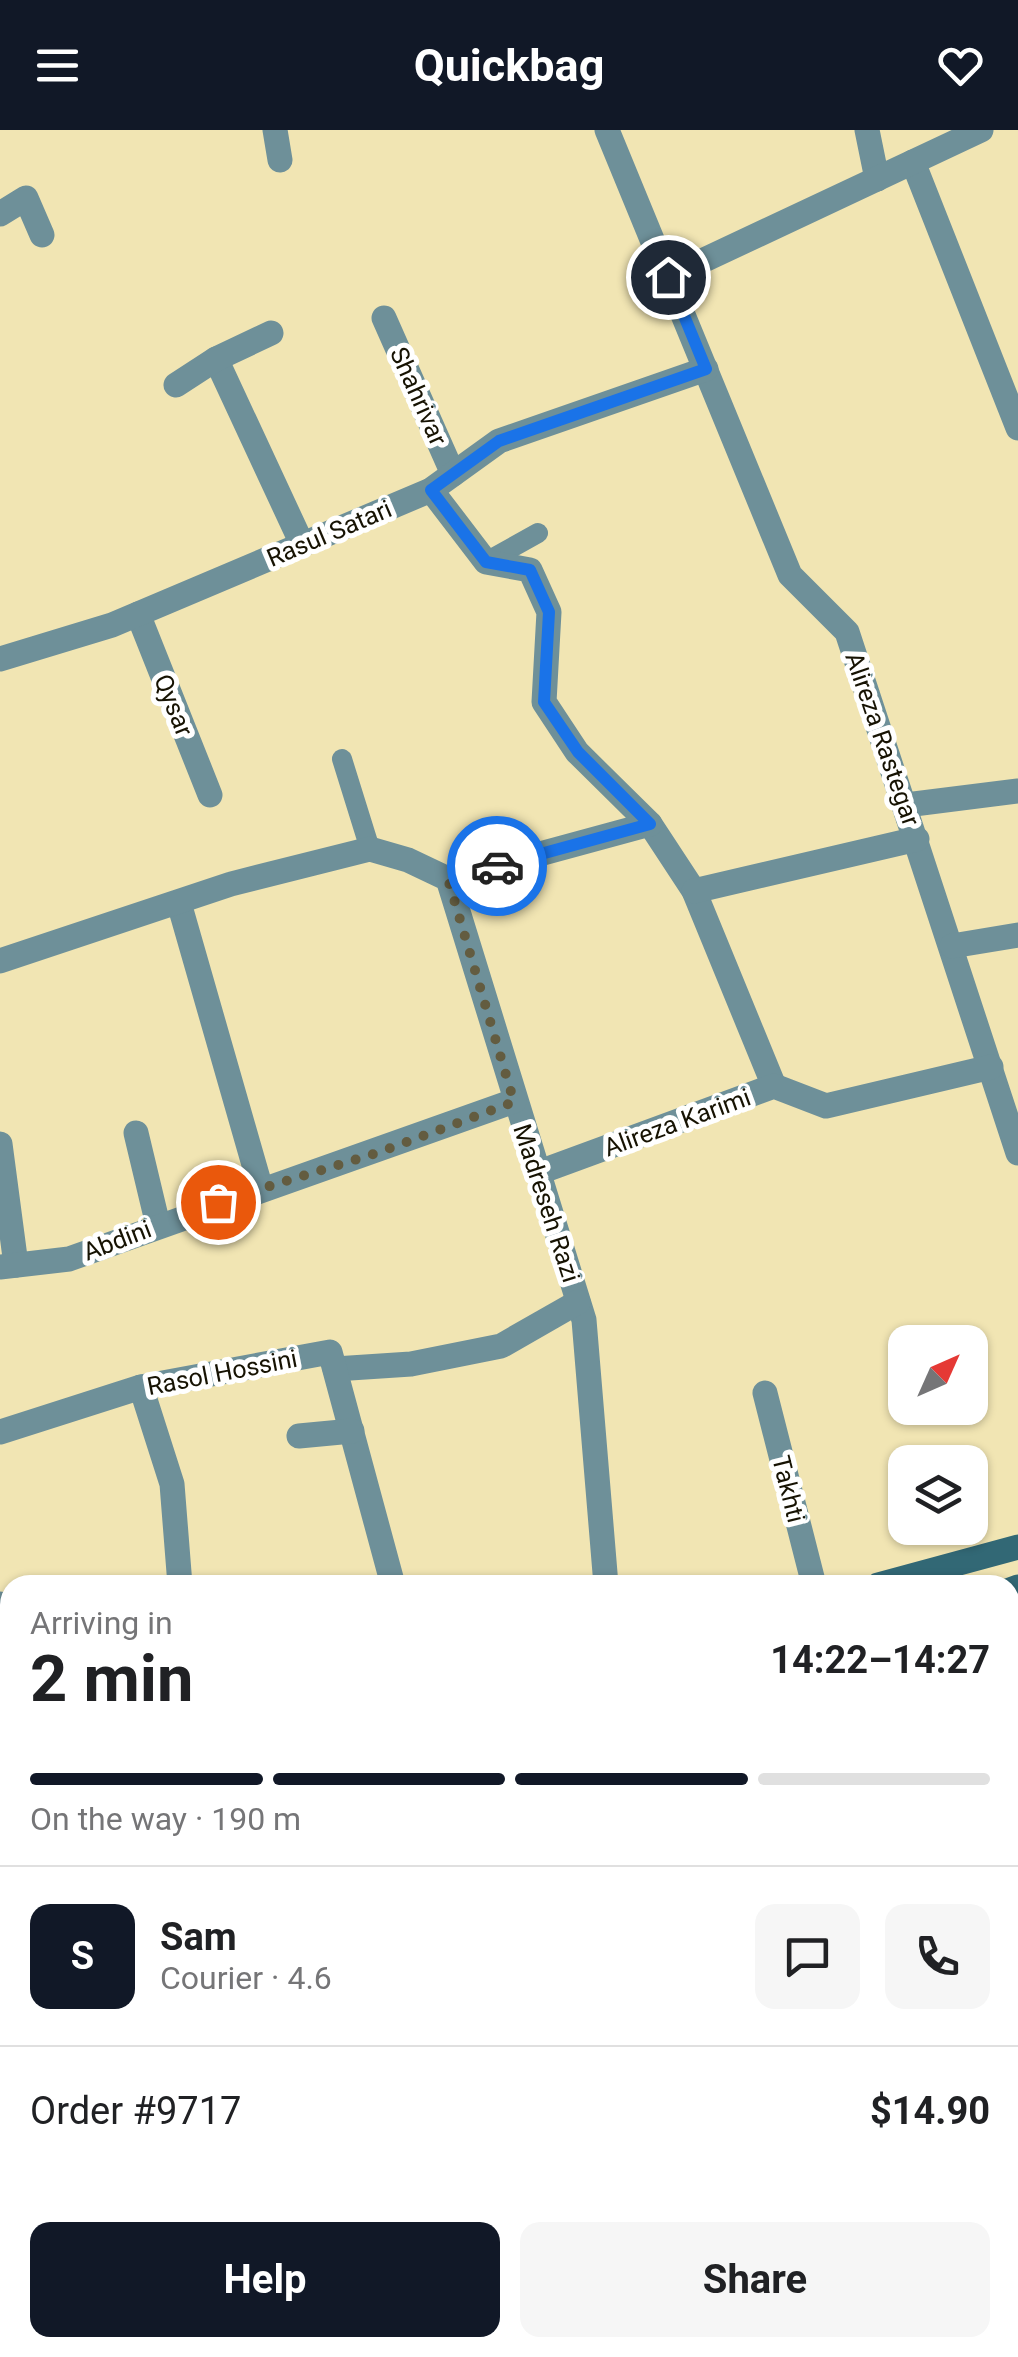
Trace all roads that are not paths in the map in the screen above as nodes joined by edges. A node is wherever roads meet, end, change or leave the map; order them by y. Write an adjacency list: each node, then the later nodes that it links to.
1 (275, 130): 5 (street)
2 (607, 130): 10 (street, Alireza Rastegar)
3 (867, 130): 7 (street)
4 (981, 130): 6 (street)
5 (280, 160)
6 (914, 162): 7 (street); 16 (street)
7 (877, 179): 10 (street)
8 (0, 214): 9 (street)
9 (42, 235)
10 (668, 277): 14 (street, Alireza Rastegar)
11 (384, 318): 17 (street, Shahrivar)
12 (272, 332): 13 (street)
13 (216, 359): 15 (street); 20 (street)
14 (706, 369): 17 (street, Rasul Satari); 27 (street, Alireza Rastegar)
15 (176, 385)
16 (1018, 428)
17 (453, 474): 18 (street, Rasul Satari)
18 (431, 490): 20 (street, Rasul Satari); 21 (street)
19 (538, 533): 21 (lane)
20 (302, 544): 22 (street, Rasul Satari)
21 (486, 562): 28 (street)
22 (138, 614): 23 (street, Rasul Satari); 26 (street, Qysar)
23 (0, 659)
24 (342, 758): 30 (lane)
25 (1018, 791): 27 (street)
26 (210, 795)
27 (906, 805): 29 (street, Alireza Rastegar)
28 (650, 824): 31 (street); 32 (street)
29 (917, 839): 32 (street); 35 (street, Alireza Rastegar)
30 (370, 849): 31 (street); 33 (street)
31 (448, 879): 39 (street, Madreseh Razi)
32 (694, 891): 38 (street)
33 (179, 903): 36 (street); 44 (street)
34 (1018, 934): 35 (street)
35 (952, 946): 37 (street, Alireza Rastegar)
36 (0, 960)
37 (991, 1067): 38 (street, Alireza Karimi); 42 (street, Alireza Rastegar)
38 (774, 1086): 43 (street, Alireza Karimi)
39 (514, 1102): 43 (street, Madreseh Razi); 44 (street, Abdini)
40 (136, 1132): 45 (street)
41 (0, 1144): 46 (street)
42 (1018, 1153)
43 (537, 1173): 47 (street, Madreseh Razi)
44 (261, 1189): 45 (street, Abdini)
45 (158, 1225): 46 (street, Abdini)
46 (8, 1266)
47 (578, 1302): 48 (street); 57 (street, Madreseh Razi)
48 (335, 1369): 49 (street, Rasol Hossini); 51 (street, Rasol Hossini)
49 (140, 1387): 52 (street, Rasol Hossini); 55 (street)
50 (765, 1393): 58 (street, Takhti)
51 (352, 1431): 53 (street); 56 (street, Rasol Hossini)
52 (0, 1432)
53 (298, 1436)
54 (1018, 1547): 59 (main road)
55 (179, 1575)
56 (390, 1575)
57 (605, 1575)
58 (811, 1575)
59 (951, 1575)

